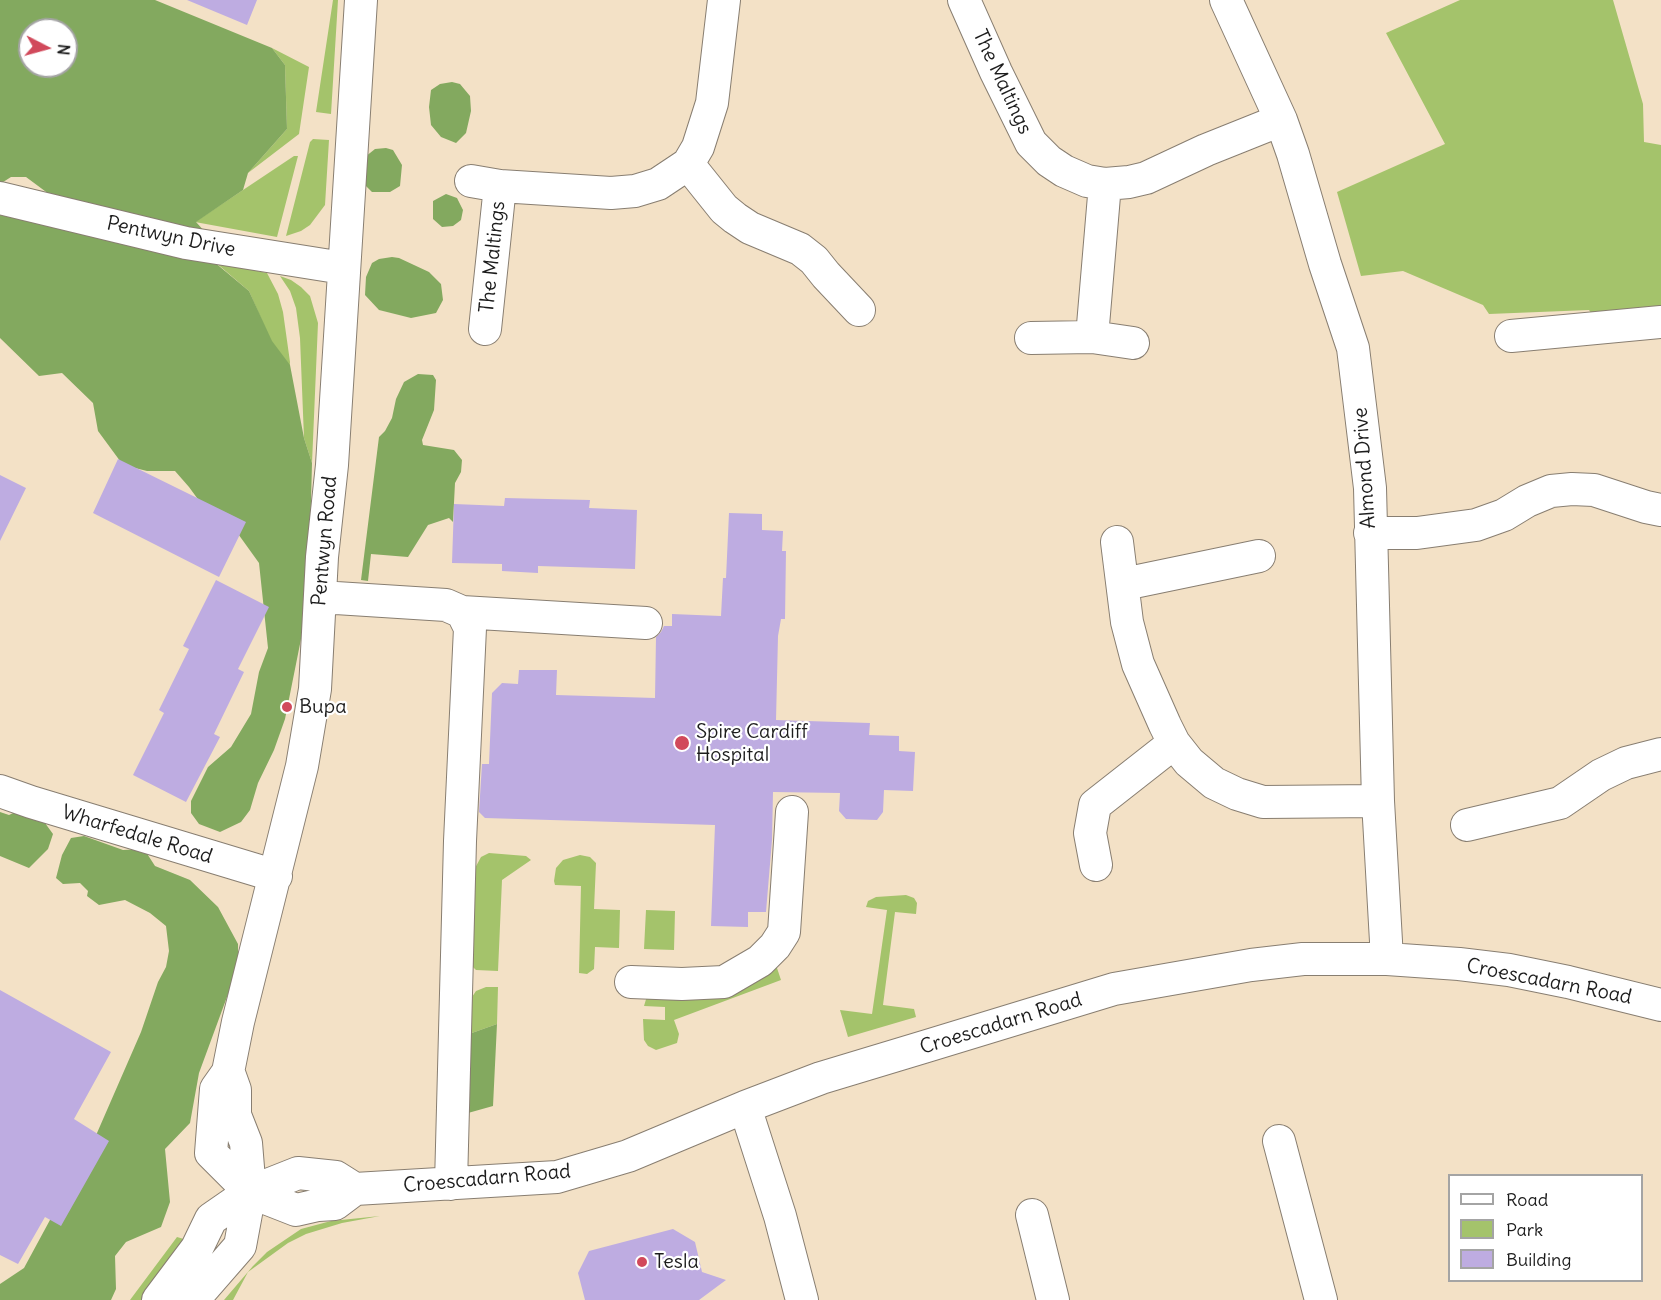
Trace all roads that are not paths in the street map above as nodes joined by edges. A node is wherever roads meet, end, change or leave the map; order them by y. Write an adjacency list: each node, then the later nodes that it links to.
1 (361, 0): 9 (street, Pentwyn Road)
2 (724, 0): 6 (street, The Maltings)
3 (964, 0): 7 (street, The Maltings)
4 (1226, 0): 5 (street, Almond Drive)
5 (1281, 120): 7 (street, The Maltings); 18 (street, Almond Drive)
6 (687, 164): 10 (street); 12 (street, The Maltings)
7 (1105, 184): 14 (street)
8 (0, 198): 9 (street, Pentwyn Drive)
9 (343, 268): 22 (street, Pentwyn Road)
10 (859, 310)
11 (1661, 322): 13 (street)
12 (485, 329)
13 (1511, 336)
14 (1092, 337): 15 (street); 16 (street)
15 (1031, 338)
16 (1133, 343)
17 (1661, 510): 18 (street)
18 (1370, 533): 28 (street, Almond Drive)
19 (1117, 542): 21 (street)
20 (1259, 556): 21 (street)
21 (1124, 584): 25 (street)
22 (320, 597): 23 (street); 32 (street, Pentwyn Road)
23 (462, 612): 24 (street); 38 (street)
24 (646, 623)
25 (1174, 743): 28 (street); 31 (street)
26 (1661, 754): 30 (street)
27 (0, 791): 32 (street, Wharfedale Road)
28 (1378, 801): 33 (street, Almond Drive)
29 (792, 812): 34 (street)
30 (1467, 825)
31 (1096, 865)
32 (276, 876): 39 (street, Pentwyn Road)
33 (1387, 959): 35 (street, Croescadarn Road); 36 (street, Croescadarn Road)
34 (631, 982)
35 (1661, 1005)
36 (745, 1107): 38 (street, Croescadarn Road); 43 (street)
37 (1279, 1141): 45 (street)
38 (451, 1184): 39 (street, Croescadarn Road)
39 (250, 1192): 41 (street); 42 (street, Pentwyn Road)
40 (1032, 1215): 44 (street)
41 (158, 1300)
42 (193, 1300)
43 (802, 1300)
44 (1053, 1300)
45 (1321, 1300)

